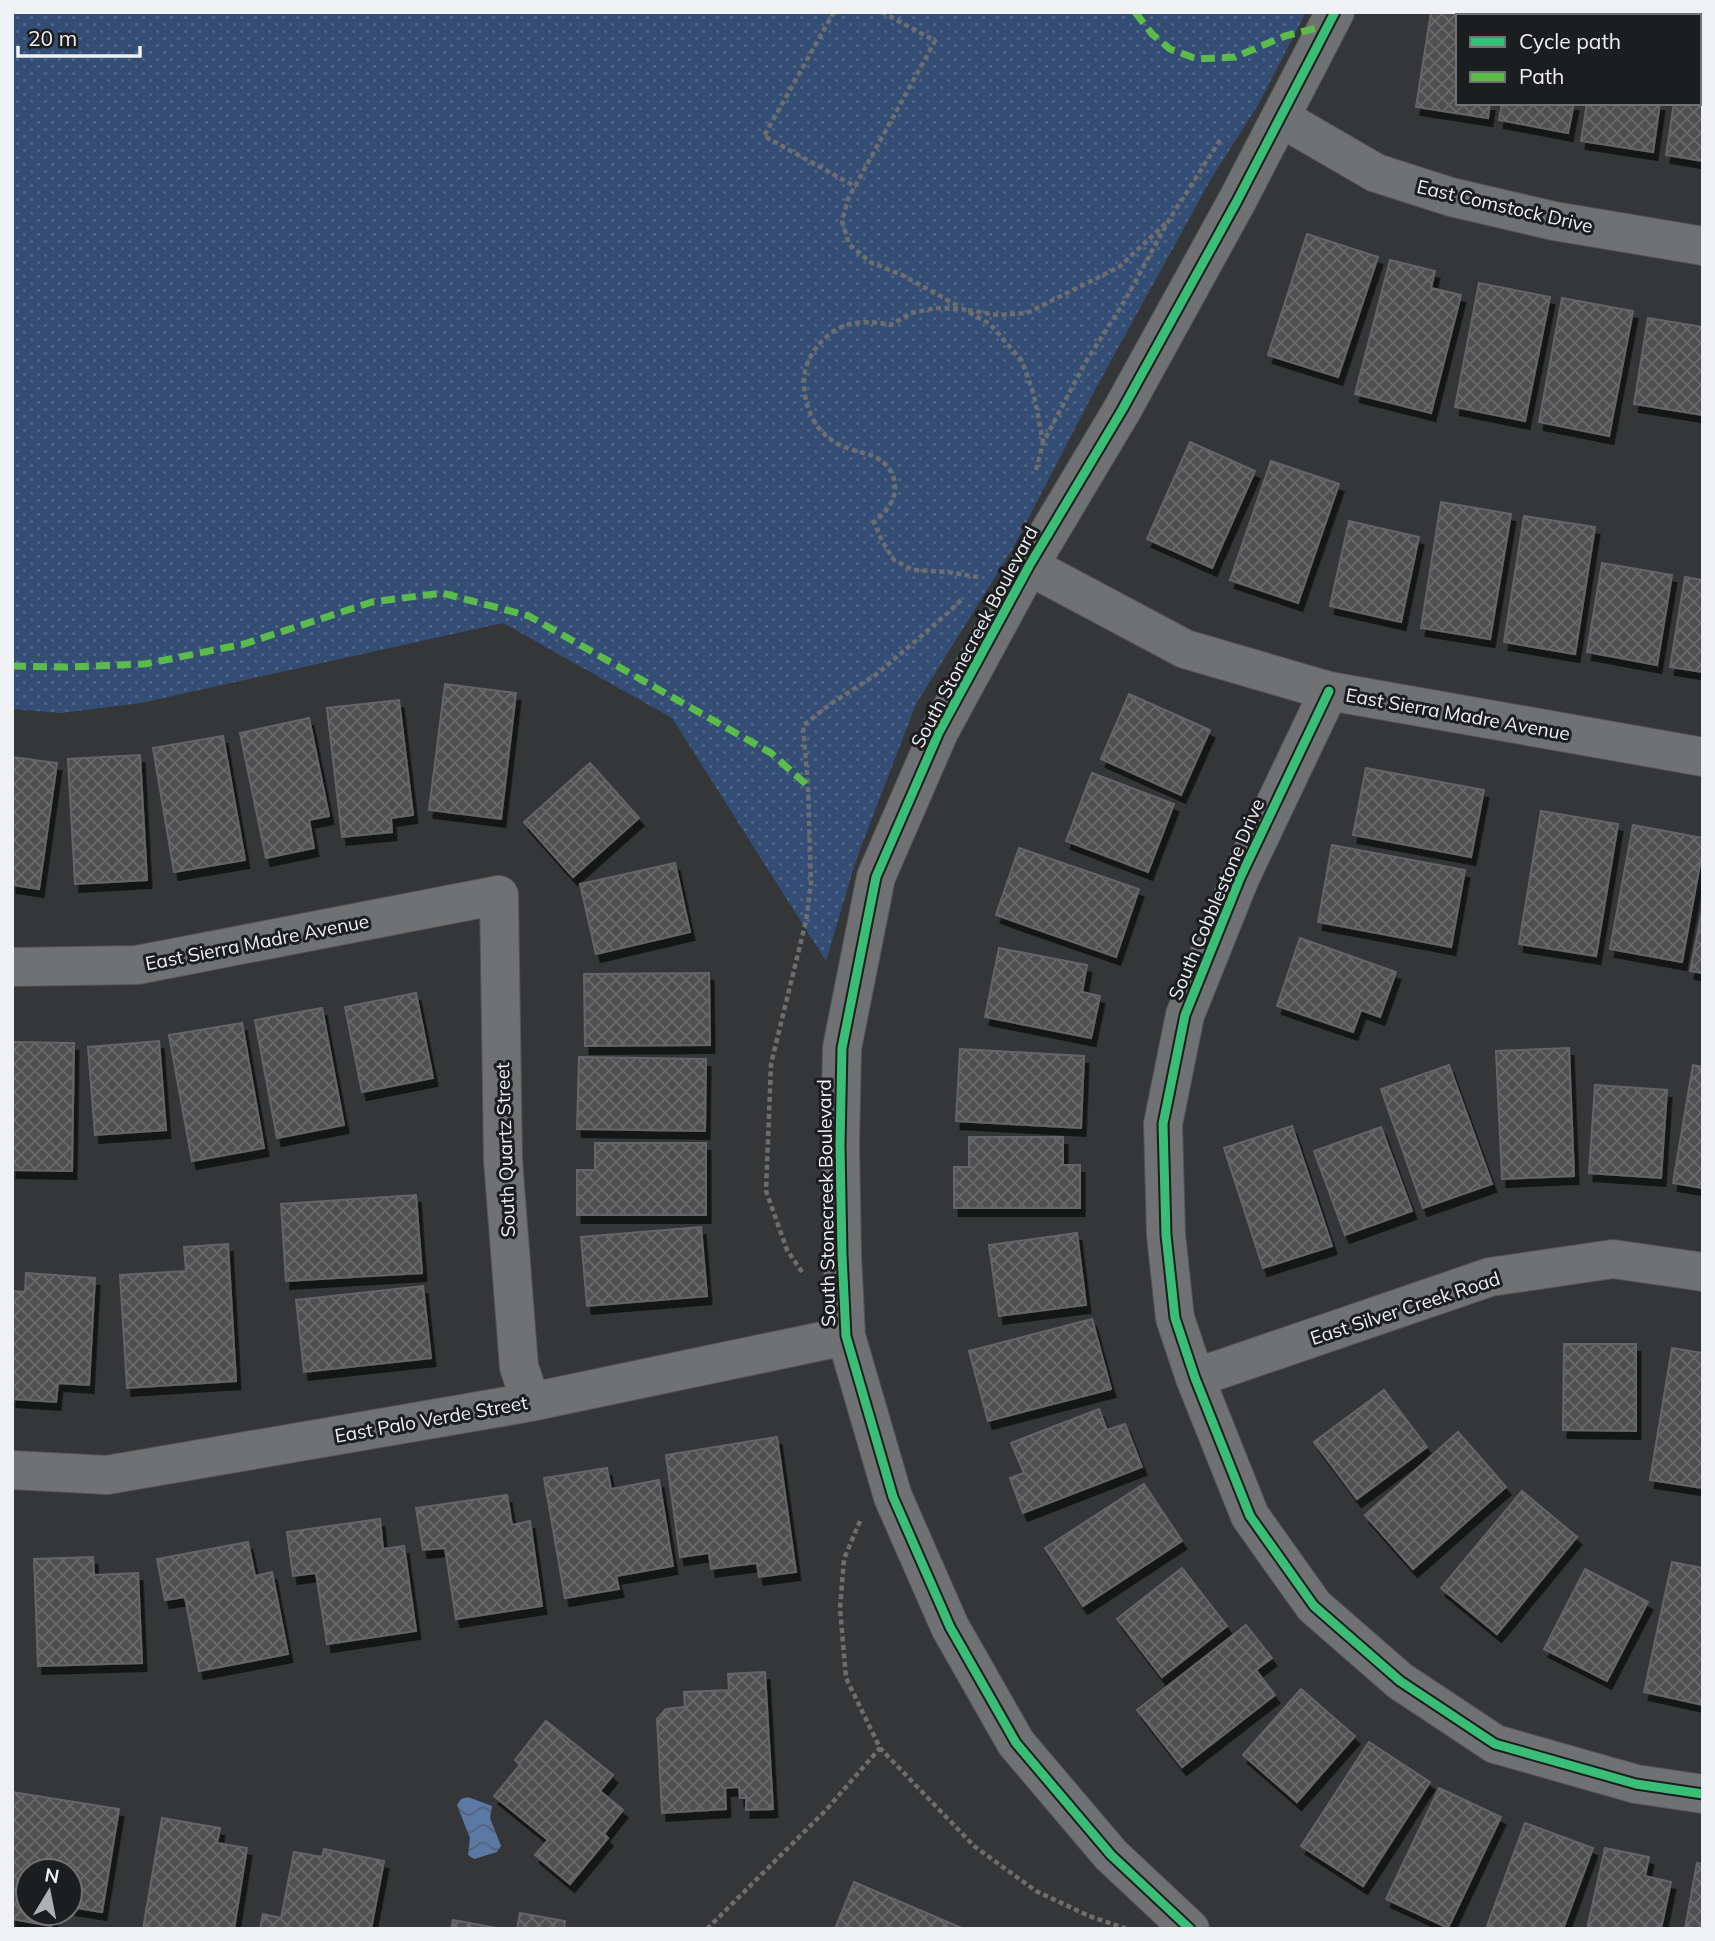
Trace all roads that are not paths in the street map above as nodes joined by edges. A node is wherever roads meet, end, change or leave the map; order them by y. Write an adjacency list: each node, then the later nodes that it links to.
1 (1335, 12): 2 (street, South Stonecreek Boulevard)
2 (1281, 118): 3 (street, East Comstock Drive); 4 (street, South Stonecreek Boulevard)
3 (1703, 246)
4 (1029, 566): 5 (street, East Sierra Madre Avenue); 10 (street, South Stonecreek Boulevard)
5 (1329, 691): 6 (street, East Sierra Madre Avenue); 11 (street, South Cobblestone Drive)
6 (1703, 757)
7 (499, 895): 8 (street, East Sierra Madre Avenue); 12 (street, South Quartz Street)
8 (12, 967)
9 (1703, 1272): 11 (street, East Silver Creek Road)
10 (846, 1336): 12 (street, East Palo Verde Street); 15 (street)
11 (1195, 1378): 14 (street, South Cobblestone Drive)
12 (531, 1402): 13 (street, East Palo Verde Street)
13 (12, 1470)
14 (1703, 1794)
15 (1190, 1929)

